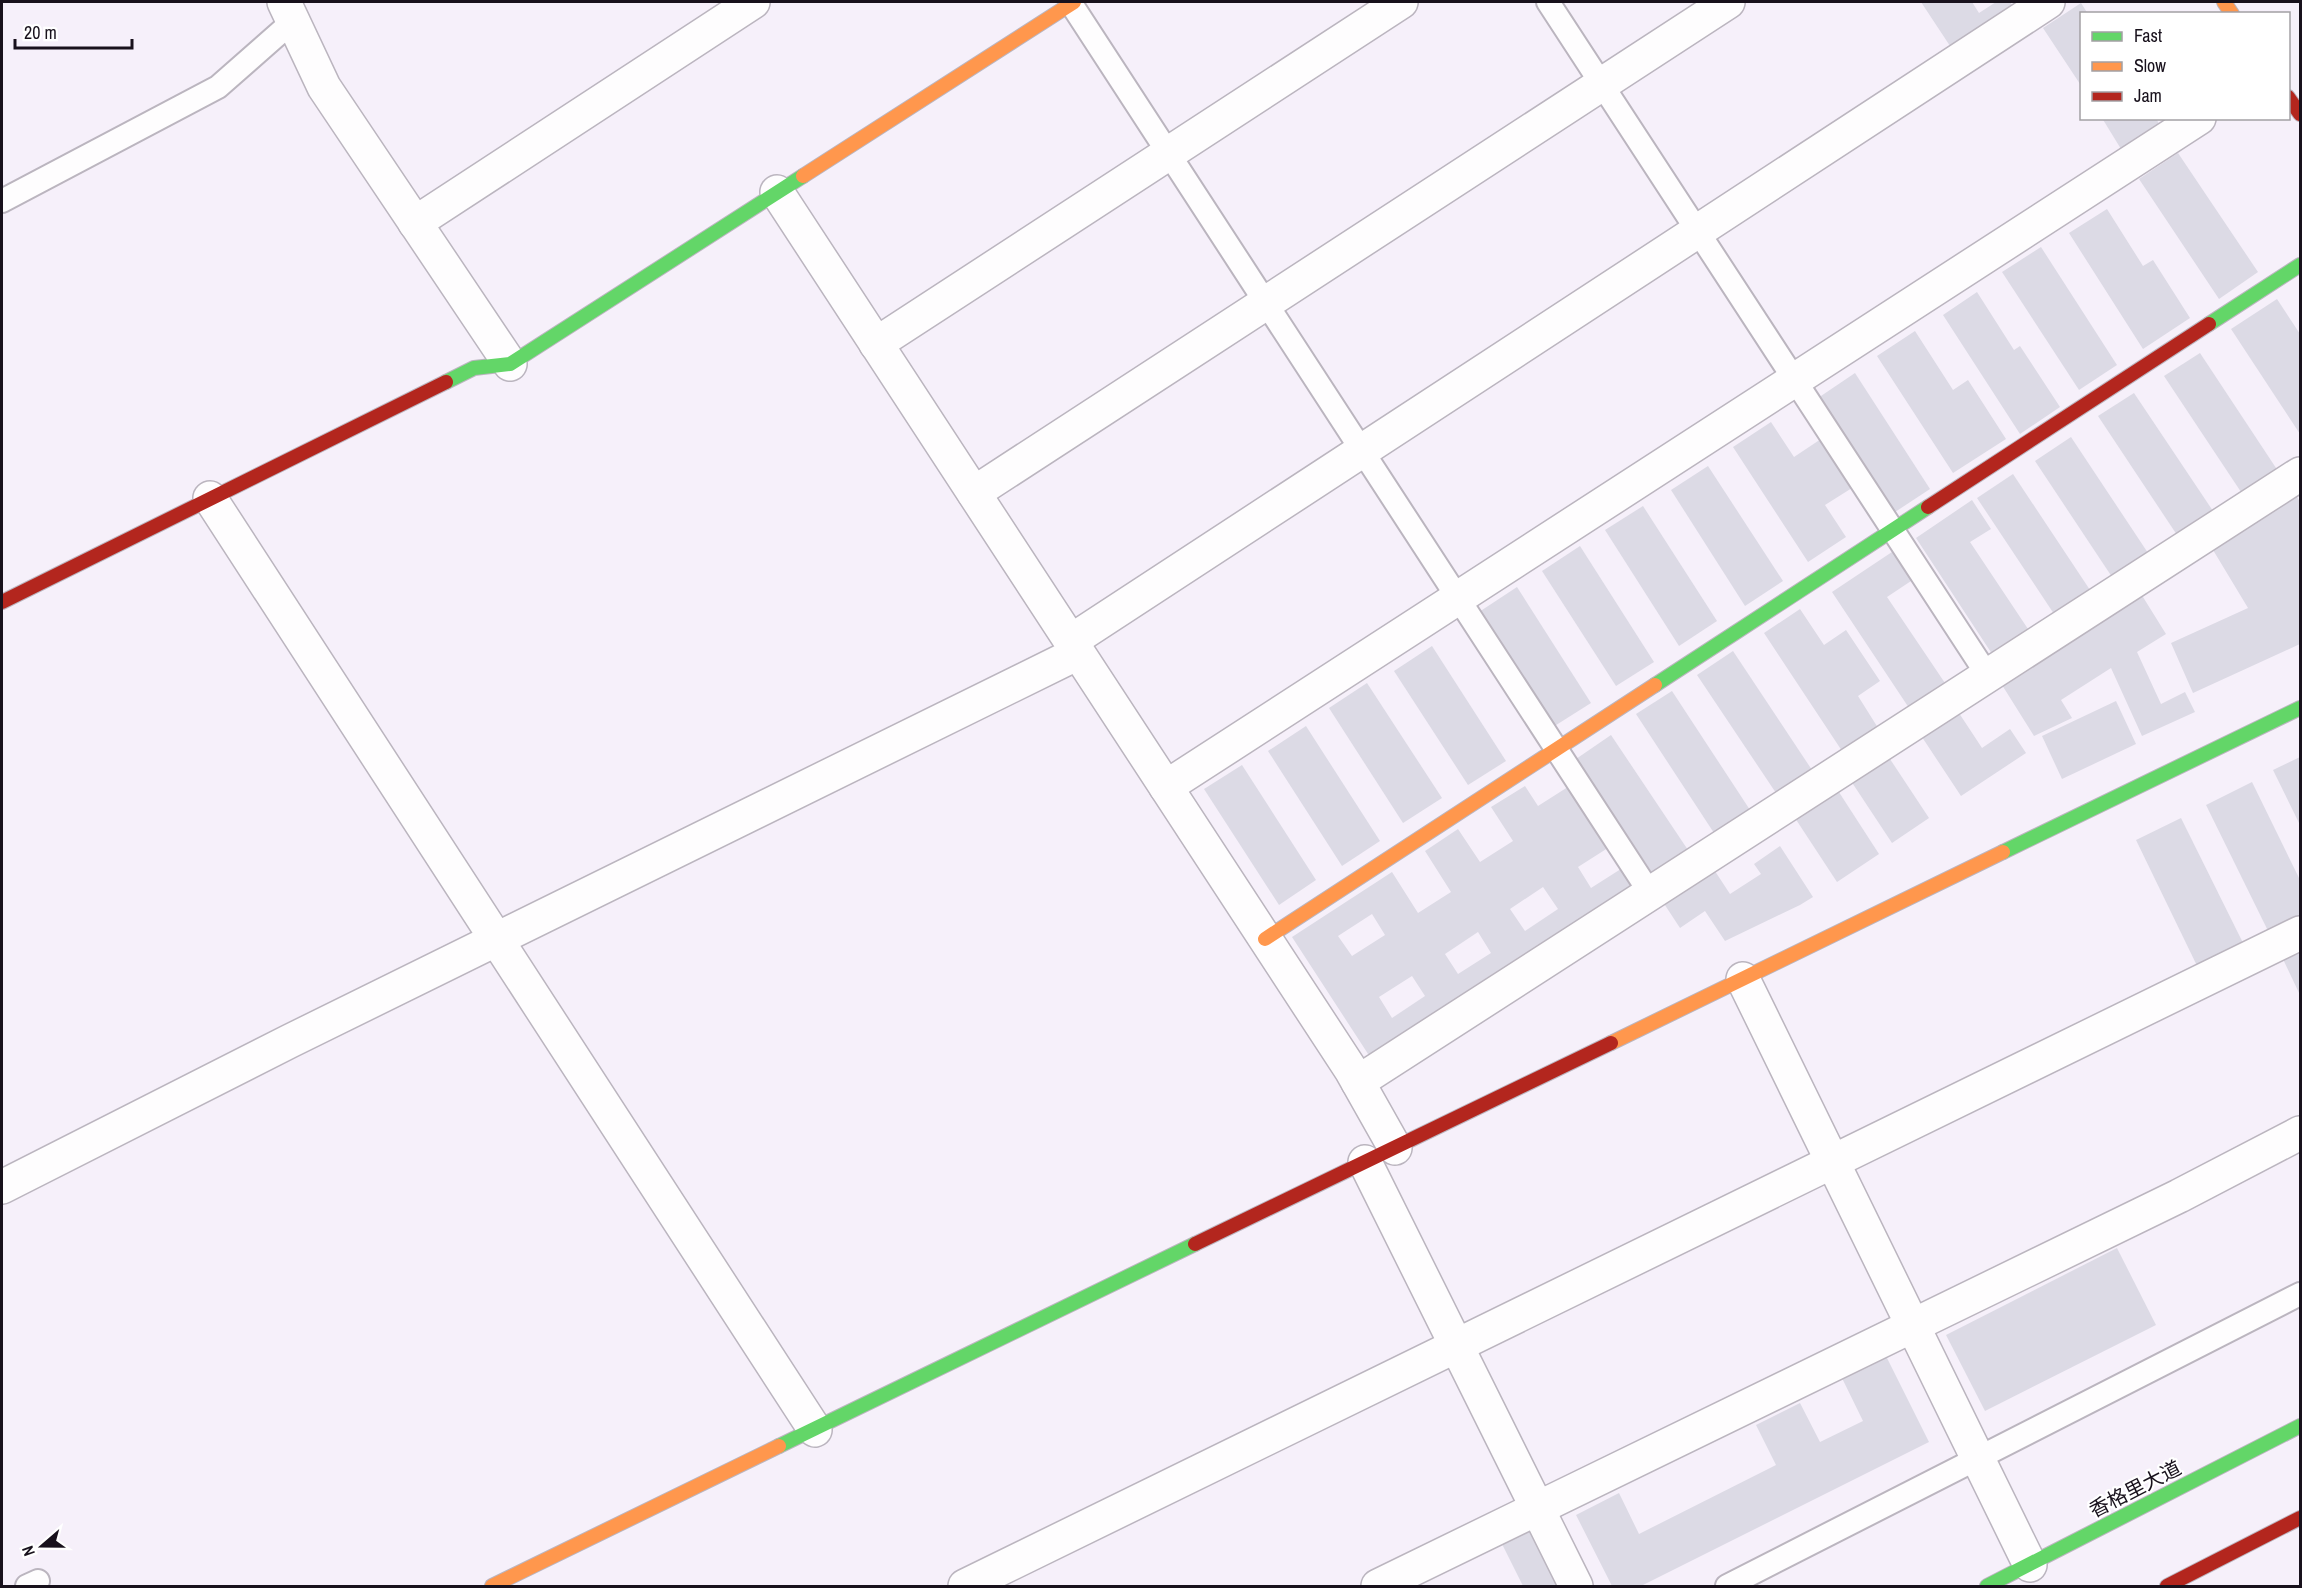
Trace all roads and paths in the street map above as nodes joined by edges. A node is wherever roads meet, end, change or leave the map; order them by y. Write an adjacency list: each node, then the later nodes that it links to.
1 (753, 2): 15 (street)
2 (1072, 2): 12 (lane); 13 (street)
3 (1401, 2): 12 (street)
4 (1548, 2): 8 (lane)
5 (1728, 2): 8 (street)
6 (2048, 2): 16 (street)
7 (289, 11): 14 (lane); 15 (street)
8 (1602, 84): 16 (lane); 18 (street)
9 (2290, 98): 10 (street)
10 (2301, 114)
11 (2196, 120): 21 (street)
12 (1168, 153): 18 (lane); 19 (street)
13 (777, 192): 19 (street); 20 (street)
14 (2, 201)
15 (415, 223): 20 (street)
16 (1698, 231): 21 (lane); 22 (street)
17 (2301, 266): 26 (street)
18 (1266, 302): 22 (lane); 24 (street)
19 (876, 344): 24 (street)
20 (510, 364): 25 (street)
21 (1796, 380): 26 (lane); 27 (street)
22 (1362, 451): 27 (lane); 29 (street)
23 (2301, 474): 30 (street)
24 (974, 493): 29 (street)
25 (210, 498): 28 (street); 36 (street)
26 (1893, 531): 30 (lane); 32 (street)
27 (1458, 598): 32 (lane); 33 (street)
28 (2, 602)
29 (1075, 647): 33 (street); 36 (street)
30 (1989, 676): 34 (street)
31 (2301, 708): 38 (street)
32 (1557, 749): 34 (lane); 37 (street)
33 (1166, 787): 37 (street)
34 (1650, 893): 39 (street)
35 (2301, 933): 43 (street)
36 (496, 939): 44 (street); 49 (street)
37 (1265, 939): 39 (street)
38 (1743, 979): 41 (street); 43 (street)
39 (1358, 1082): 41 (street)
40 (2301, 1133): 46 (street)
41 (1395, 1148): 42 (street)
42 (1365, 1162): 47 (street); 49 (street)
43 (1833, 1162): 46 (street); 47 (street)
44 (2, 1187)
45 (2301, 1294): 50 (lane)
46 (1913, 1325): 50 (street); 51 (street)
47 (1456, 1346): 51 (street); 54 (street)
48 (2301, 1426): 53 (street, 香格里大道)
49 (815, 1430): 55 (street)
50 (1977, 1459): 53 (street); 58 (lane)
51 (1537, 1509): 56 (street); 57 (street)
52 (2301, 1518): 60 (street)
53 (2030, 1565): 59 (street, 香格里大道)
54 (968, 1586)
55 (492, 1587)
56 (1378, 1587)
57 (1576, 1587)
58 (1727, 1587)
59 (1987, 1587)
60 (2167, 1587)

